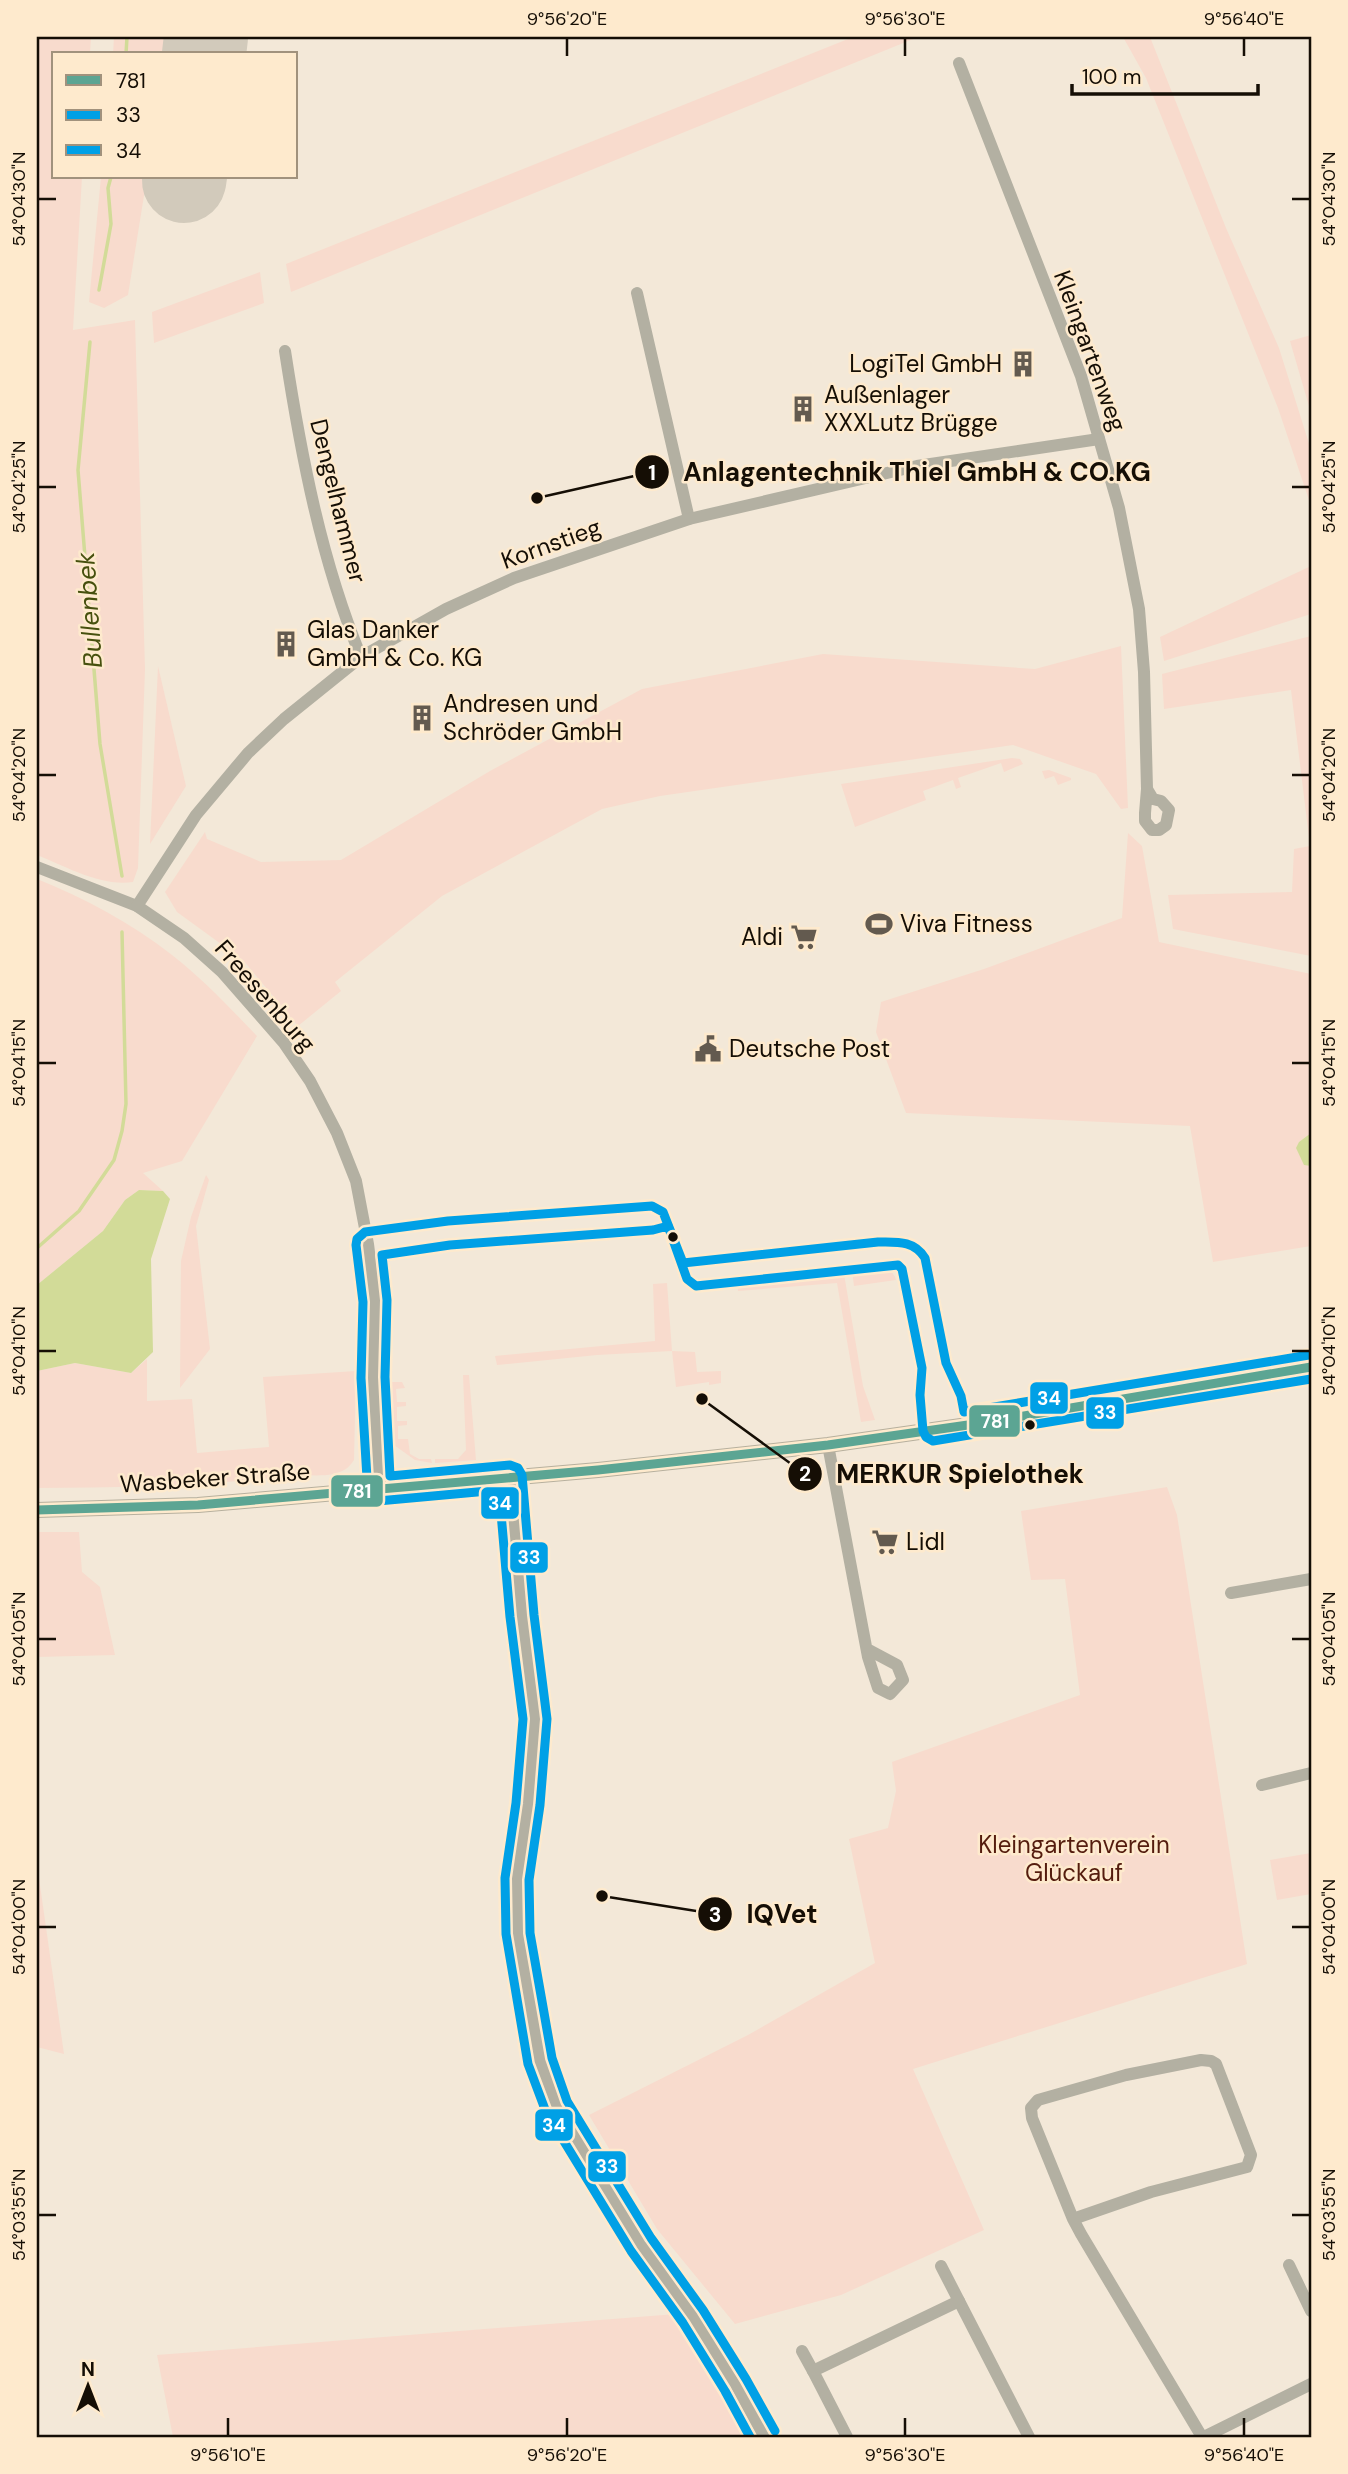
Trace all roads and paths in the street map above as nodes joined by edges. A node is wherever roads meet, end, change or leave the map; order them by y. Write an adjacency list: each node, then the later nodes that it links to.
1 (959, 63): 4 (street, Kleingartenweg)
2 (637, 293): 5 (street)
3 (285, 351): 6 (street, Dengelhammer)
4 (1099, 439): 5 (street, Kornstieg); 7 (street, Kleingartenweg)
5 (689, 519): 6 (street, Kornstieg)
6 (361, 657): 9 (street, Kornstieg)
7 (1147, 789)
8 (37, 867): 9 (street, Freesenburg)
9 (137, 906): 13 (street, Freesenburg)
10 (1311, 1367): 11 (main road, Wasbeker Straße)
11 (828, 1445): 12 (main road, Wasbeker Straße); 17 (street)
12 (510, 1478): 13 (main road, Wasbeker Straße); 28 (street)
13 (378, 1489): 14 (main road, Wasbeker Straße)
14 (37, 1510)
15 (1311, 1579): 16 (street)
16 (1231, 1593)
17 (867, 1648)
18 (1311, 1773): 19 (street)
19 (1262, 1785)
20 (1073, 2219): 20 (street); 31 (street)
21 (1289, 2265): 24 (street)
22 (942, 2266): 23 (street)
23 (959, 2301): 26 (street); 30 (street)
24 (1311, 2311)
25 (802, 2351): 26 (street)
26 (813, 2371): 29 (street)
27 (1311, 2384): 31 (street)
28 (764, 2437)
29 (847, 2437)
30 (1029, 2437)
31 (1203, 2437)

